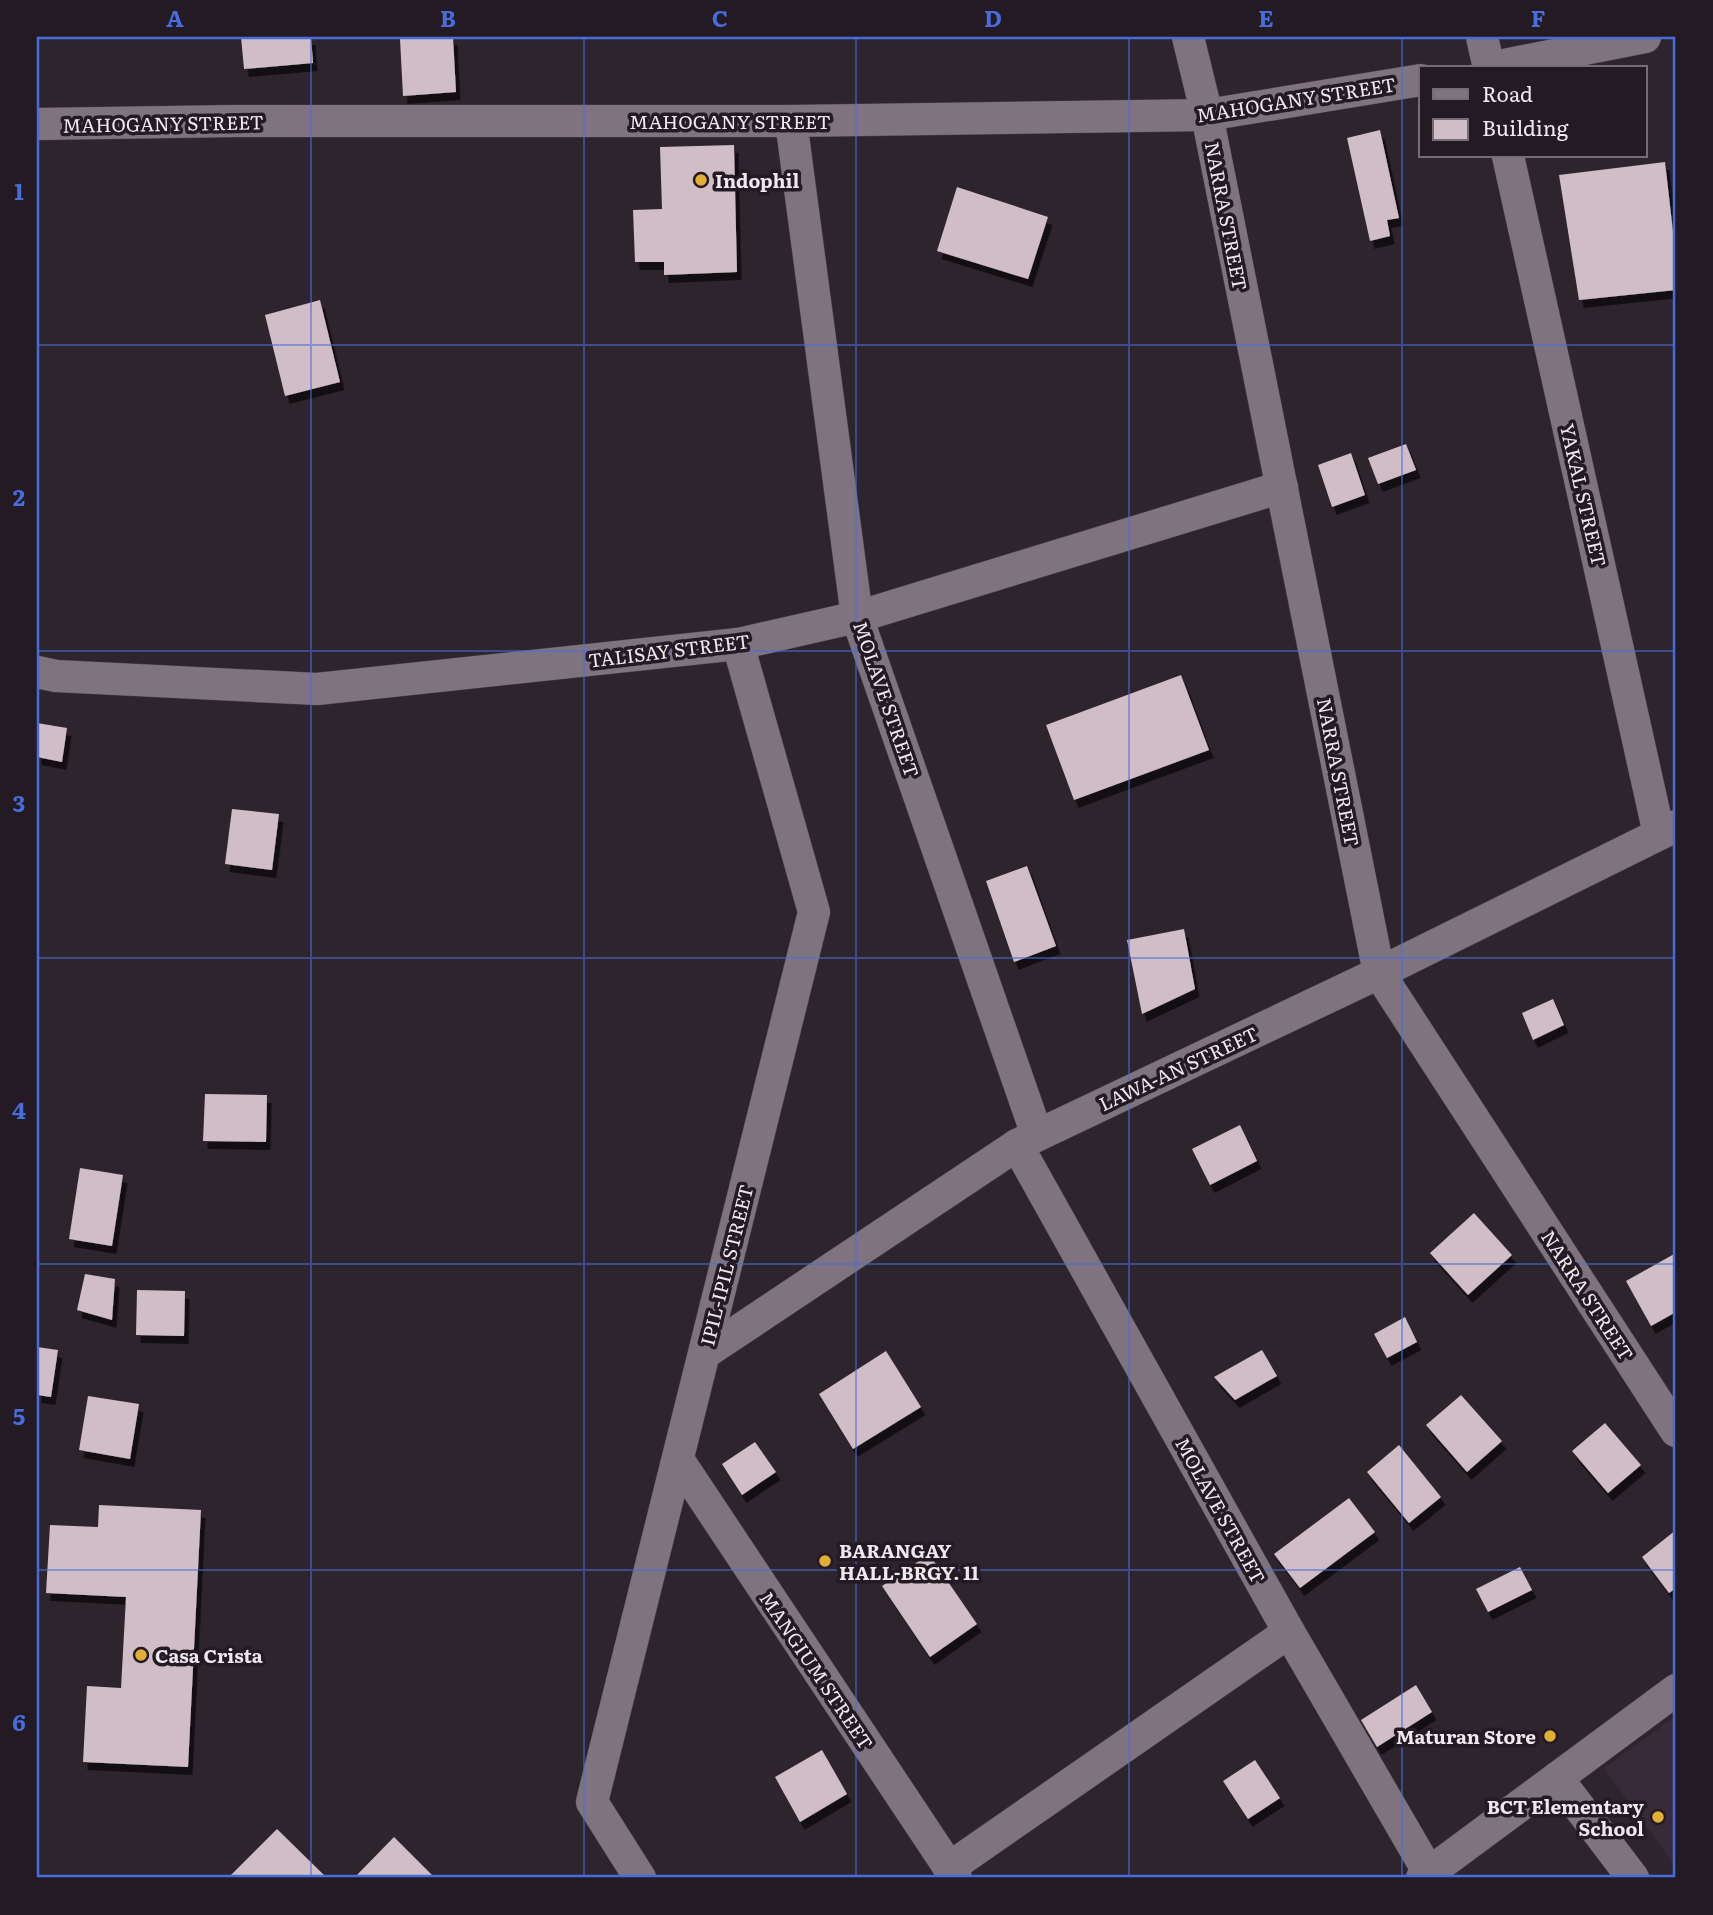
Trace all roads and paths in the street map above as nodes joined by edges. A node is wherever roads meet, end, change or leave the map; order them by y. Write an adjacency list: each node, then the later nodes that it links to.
1 (1188, 37): 7 (street, NARRA STREET)
2 (1482, 37): 4 (street)
3 (1645, 37): 5 (street)
4 (1489, 66)
5 (1499, 66)
6 (1419, 80): 7 (street, MAHOGANY STREET)
7 (1207, 115): 8 (street, MAHOGANY STREET); 11 (street, NARRA STREET)
8 (791, 121): 9 (street, MAHOGANY STREET); 12 (street, MOLAVE STREET)
9 (37, 124)
10 (1508, 158): 15 (street, YAKAL STREET)
11 (1282, 487): 12 (street, TALISAY STREET); 16 (street, NARRA STREET)
12 (857, 617): 13 (street, TALISAY STREET); 17 (street, MOLAVE STREET)
13 (738, 644): 14 (street, TALISAY STREET); 18 (street, IPIL-IPIL STREET)
14 (37, 672)
15 (1668, 830): 16 (street, LAWA-AN STREET)
16 (1379, 973): 17 (street, LAWA-AN STREET); 19 (street, NARRA STREET)
17 (1027, 1140): 18 (street, LAWA-AN STREET); 21 (street, MOLAVE STREET)
18 (705, 1353): 20 (street, IPIL-IPIL STREET)
19 (1676, 1431)
20 (679, 1461): 24 (street, MANGIUM STREET); 26 (street, IPIL-IPIL STREET)
21 (1289, 1632): 24 (street); 25 (street, MOLAVE STREET)
22 (1676, 1690): 23 (street)
23 (1557, 1778): 25 (street); 27 (street)
24 (953, 1873)
25 (1425, 1876)
26 (640, 1878)
27 (1633, 1878)

